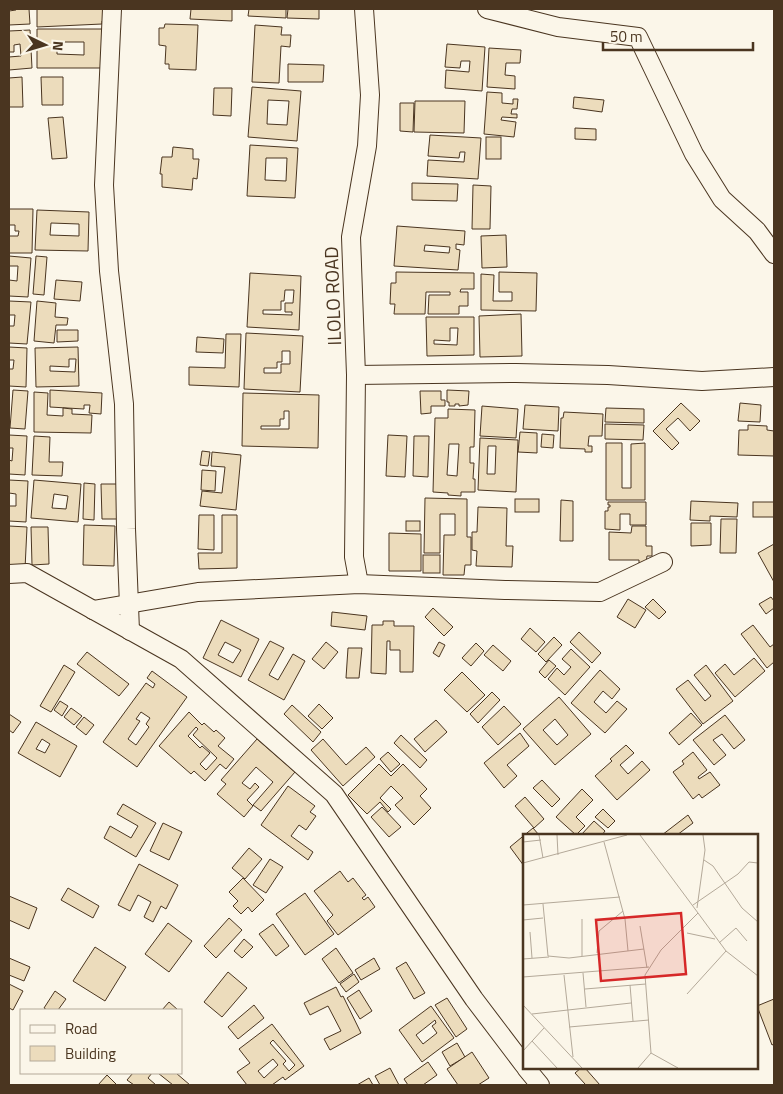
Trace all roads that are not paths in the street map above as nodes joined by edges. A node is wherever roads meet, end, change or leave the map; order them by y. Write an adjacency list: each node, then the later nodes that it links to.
1 (112, 9): 10 (street)
2 (364, 9): 5 (street, ILOLO ROAD)
3 (487, 9): 4 (street)
4 (774, 254)
5 (356, 376): 6 (street); 9 (street, ILOLO ROAD)
6 (774, 377)
7 (663, 562): 9 (street)
8 (9, 574): 11 (street)
9 (359, 584): 10 (street)
10 (130, 604): 11 (street); 12 (street)
11 (93, 610): 12 (street)
12 (130, 631): 13 (street)
13 (523, 1063)
14 (527, 1069): 15 (street)
15 (540, 1085)

